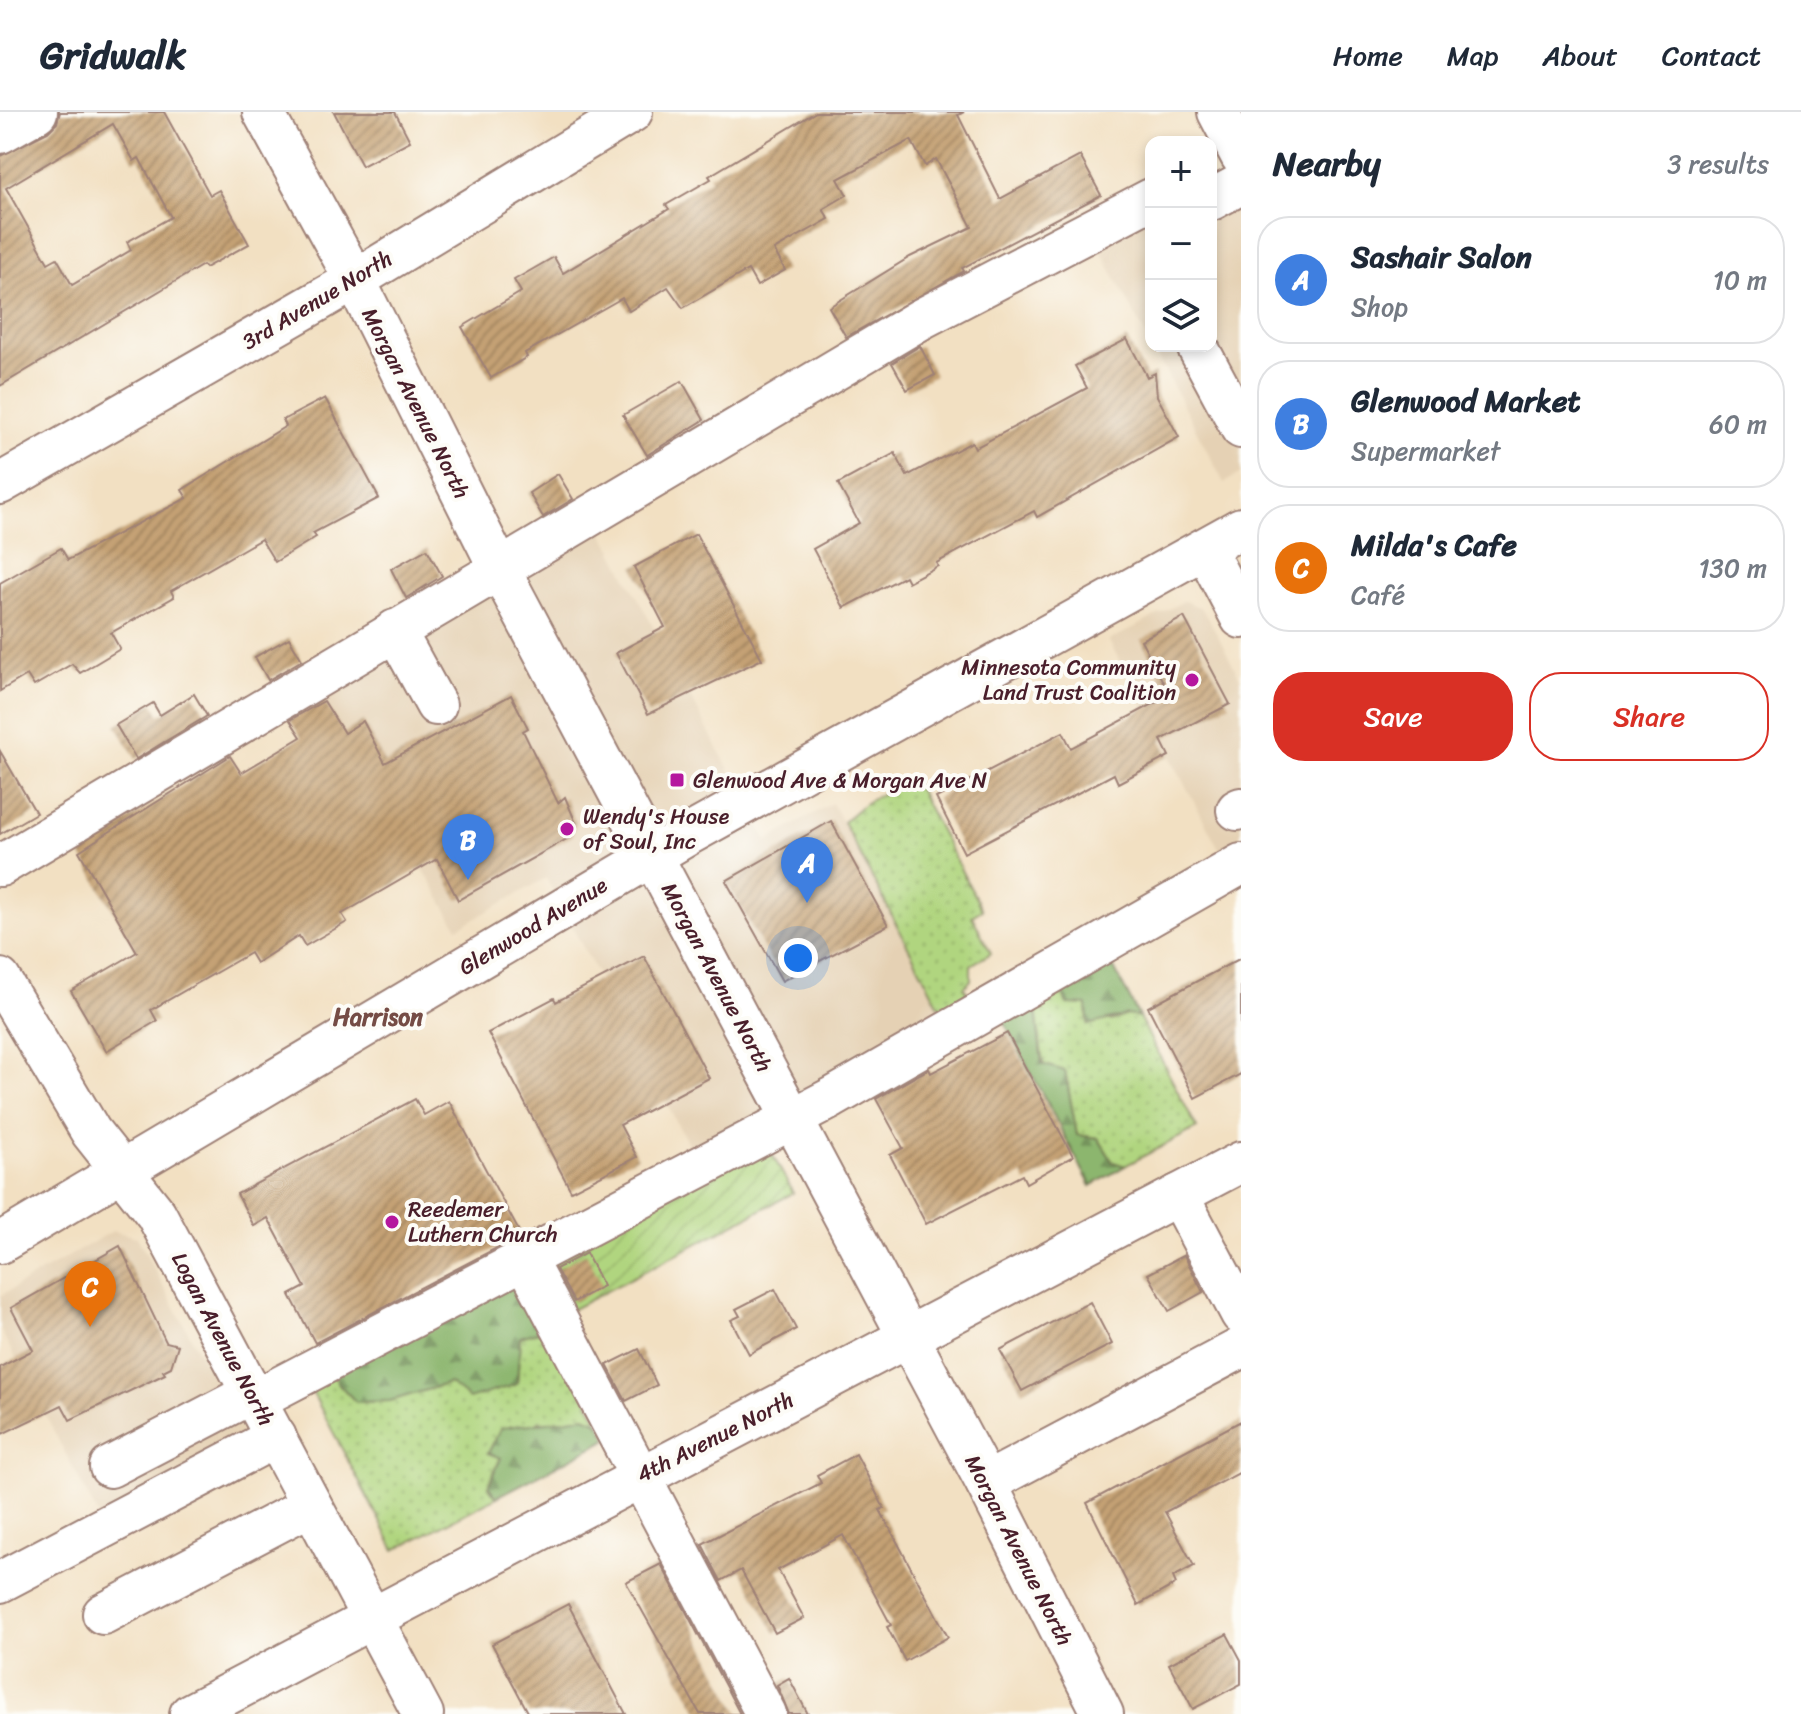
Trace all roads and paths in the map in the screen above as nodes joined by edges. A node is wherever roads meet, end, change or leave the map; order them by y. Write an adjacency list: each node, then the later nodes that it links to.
1 (37, 112): 5 (street)
2 (263, 112): 9 (street, Morgan Avenue North)
3 (632, 112): 9 (street, 3rd Avenue North)
4 (1218, 112): 6 (street)
5 (0, 133)
6 (1235, 162): 7 (street)
7 (1217, 190)
8 (1145, 202): 15 (street)
9 (355, 280): 12 (street, 3rd Avenue North); 15 (street, Morgan Avenue North)
10 (1200, 352): 11 (street)
11 (1241, 428)
12 (0, 484)
13 (1241, 528): 14 (street, Glenwood Avenue)
14 (1205, 549): 16 (street); 19 (street, Glenwood Avenue)
15 (499, 568): 17 (street); 19 (street, Morgan Avenue North)
16 (1241, 618)
17 (395, 630): 18 (street); 21 (street)
18 (436, 705)
19 (652, 856): 23 (street, Morgan Avenue North); 25 (street, Glenwood Avenue)
20 (1241, 864): 23 (street)
21 (0, 866)
22 (0, 979): 25 (street, Logan Avenue North)
23 (793, 1119): 28 (street); 30 (street, Morgan Avenue North)
24 (1241, 1162): 26 (street, 4th Avenue North)
25 (122, 1171): 27 (street, Glenwood Avenue); 32 (street, Logan Avenue North)
26 (1178, 1195): 29 (street); 30 (street, 4th Avenue North)
27 (0, 1243)
28 (525, 1259): 32 (street); 35 (street)
29 (1241, 1314)
30 (909, 1337): 35 (street, 4th Avenue North); 36 (street, Morgan Avenue North)
31 (1241, 1348): 36 (street)
32 (253, 1396): 33 (street, Logan Avenue North); 34 (street)
33 (276, 1437): 37 (street, Logan Avenue North); 38 (street)
34 (110, 1467)
35 (639, 1476): 40 (street, 4th Avenue North); 43 (street)
36 (986, 1483): 44 (street, Morgan Avenue North)
37 (311, 1505): 39 (street); 40 (street, Logan Avenue North)
38 (0, 1582)
39 (103, 1614)
40 (372, 1618): 41 (street, 4th Avenue North); 42 (street, Logan Avenue North)
41 (190, 1714)
42 (423, 1714)
43 (766, 1714)
44 (1103, 1714)

